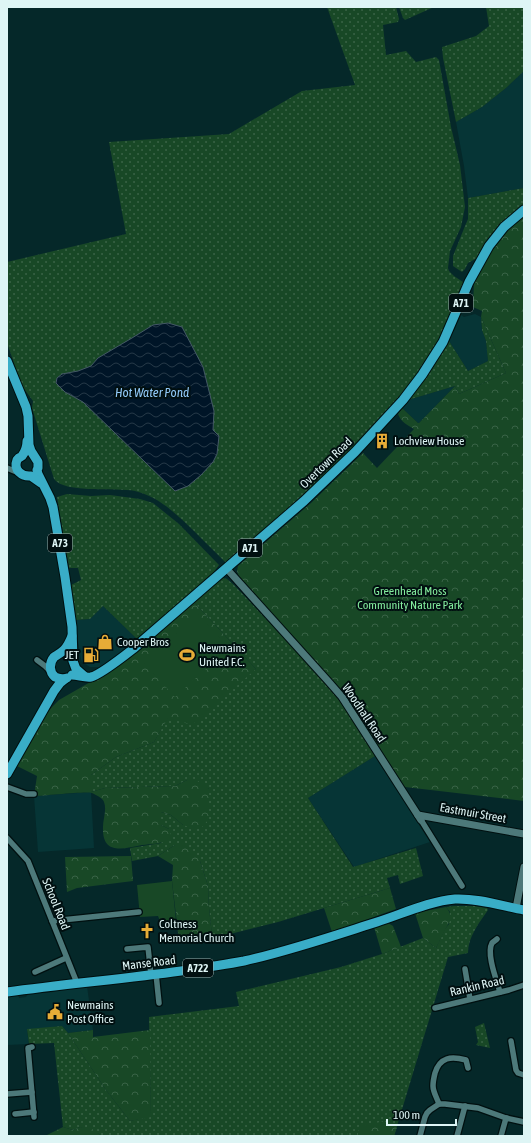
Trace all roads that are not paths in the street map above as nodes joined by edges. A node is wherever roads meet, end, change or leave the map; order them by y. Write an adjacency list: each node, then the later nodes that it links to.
1 (524, 210): 9 (main road, Overtown Road / A71)
2 (7, 361): 3 (main road)
3 (28, 436): 4 (main road); 5 (main road)
4 (34, 457): 5 (main road); 8 (main road)
5 (20, 458): 6 (street); 7 (main road)
6 (7, 467): 7 (street)
7 (19, 473): 8 (main road)
8 (34, 473): 10 (main road, A73)
9 (227, 569): 14 (main road, Overtown Road / A71); 20 (street, Woodhall Road)
10 (72, 635): 11 (main road); 12 (main road, A73)
11 (56, 656): 12 (main road); 13 (main road); 13 (street)
12 (74, 662): 14 (main road); 15 (main road, A73)
13 (52, 674): 15 (main road); 16 (main road)
14 (84, 676): 15 (main road, Overtown Road / A71)
15 (68, 677): 16 (main road, A73)
16 (54, 691): 17 (main road, A73)
17 (7, 774)
18 (7, 786): 19 (street)
19 (34, 794)
20 (419, 817): 21 (street, Eastmuir Street); 24 (street, Woodhall Road)
21 (524, 834)
22 (7, 838): 27 (street, School Road)
23 (524, 867): 25 (street)
24 (462, 886)
25 (520, 909): 33 (main road, Manse Road / A722)
26 (138, 912): 27 (street)
27 (52, 922): 30 (street, School Road)
28 (497, 939): 37 (street)
29 (127, 949): 33 (street)
30 (66, 958): 32 (street); 34 (street, School Road)
31 (465, 969): 39 (street)
32 (35, 972)
33 (153, 975): 34 (main road, Manse Road / A722); 38 (street)
34 (77, 983): 36 (main road, Manse Road / A722)
35 (524, 986): 37 (street, Rankin Road)
36 (7, 992)
37 (500, 992): 39 (street, Rankin Road)
38 (152, 999)
39 (470, 999): 40 (street, Rankin Road)
40 (435, 1008)
41 (511, 1041): 48 (street)
42 (32, 1047): 49 (street)
43 (443, 1053): 45 (street)
44 (470, 1053): 46 (street)
45 (446, 1059): 46 (street); 51 (street)
46 (466, 1060): 47 (street)
47 (468, 1068)
48 (524, 1075)
49 (32, 1092): 50 (street); 53 (street)
50 (7, 1094)
51 (439, 1104): 52 (street); 56 (street)
52 (465, 1106): 54 (street); 57 (street)
53 (15, 1114)
54 (506, 1118): 55 (street); 58 (street)
55 (524, 1122)
56 (420, 1136)
57 (457, 1136)
58 (501, 1136)

